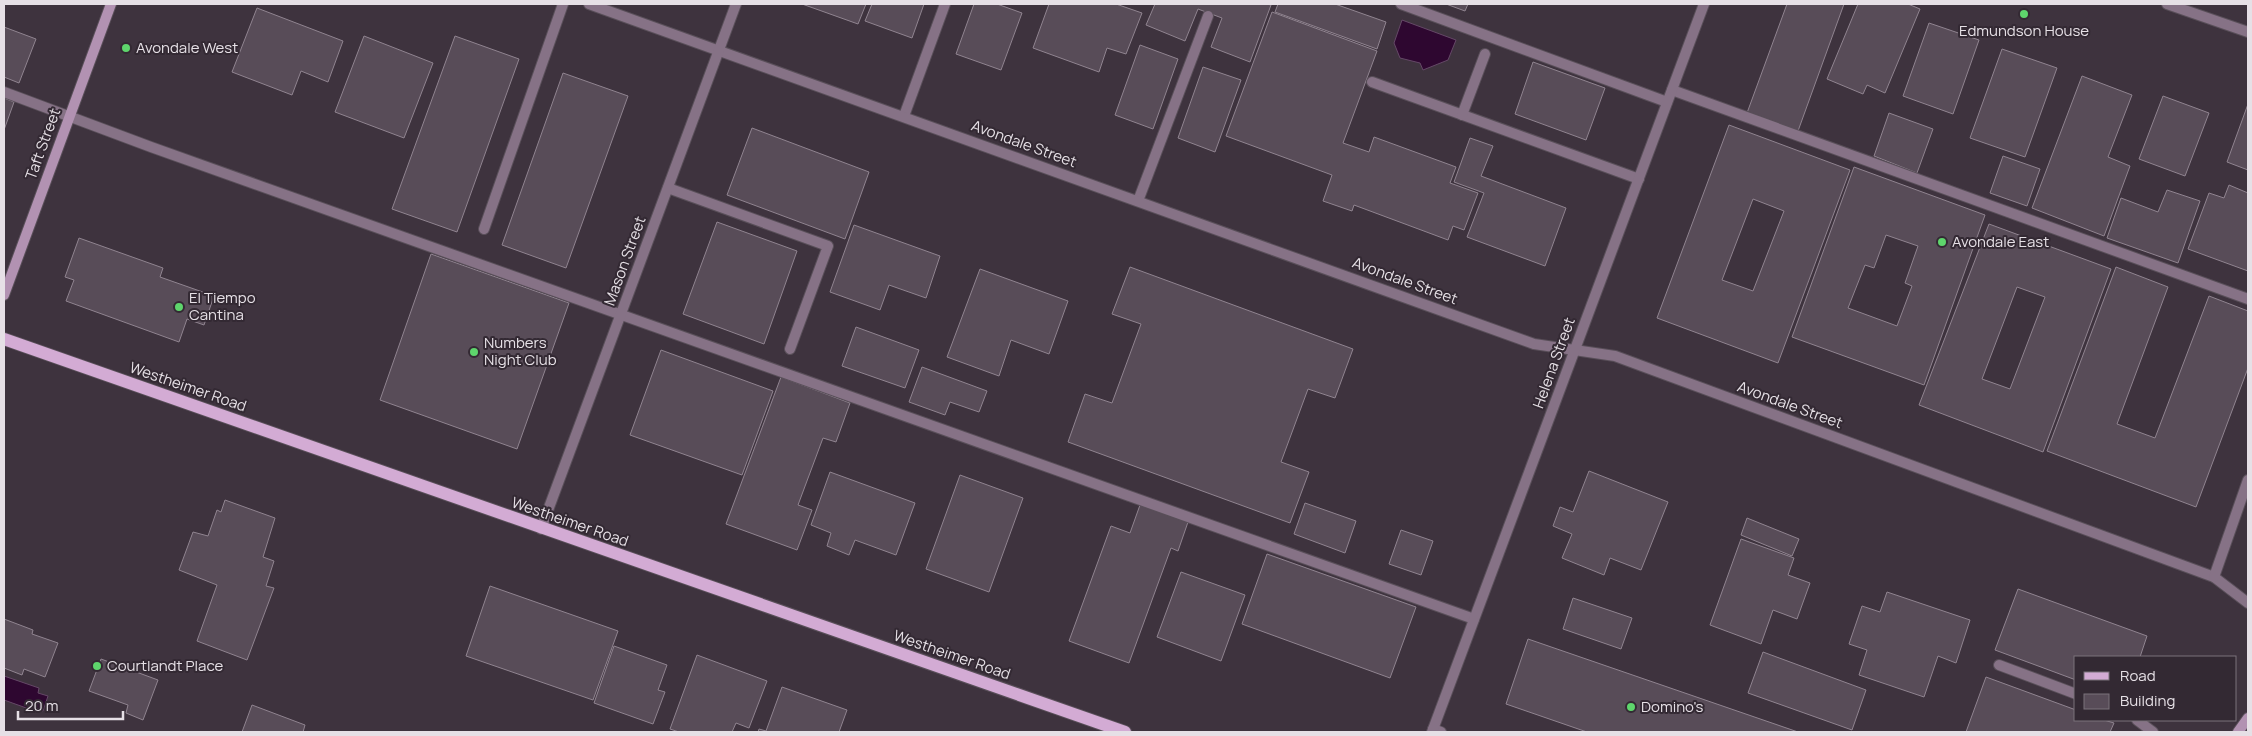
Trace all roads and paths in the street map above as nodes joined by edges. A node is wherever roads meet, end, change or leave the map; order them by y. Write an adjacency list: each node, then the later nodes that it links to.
1 (111, 4): 18 (street, Taft Street)
2 (563, 4): 23 (street)
3 (589, 4): 11 (street, Avondale Street)
4 (736, 4): 11 (street, Mason Street)
5 (945, 4): 19 (street)
6 (1401, 4): 16 (street)
7 (1704, 4): 14 (street, Helena Street)
8 (2167, 4): 10 (street)
9 (1208, 16): 22 (street)
10 (2248, 32)
11 (719, 50): 19 (street, Avondale Street); 21 (street, Mason Street)
12 (1485, 54): 17 (street)
13 (1372, 82): 17 (street)
14 (1672, 90): 16 (street, Helena Street); 25 (street)
15 (4, 92): 18 (street)
16 (1667, 102): 20 (street, Helena Street)
17 (1462, 115): 20 (street)
18 (70, 116): 24 (street, Taft Street); 26 (street)
19 (904, 116): 22 (street, Avondale Street)
20 (1639, 178): 29 (street, Helena Street)
21 (668, 188): 26 (street, Mason Street); 28 (street)
22 (1138, 201): 29 (street, Avondale Street)
23 (484, 229)
24 (4, 295)
25 (2248, 298)
26 (621, 315): 31 (street, Mason Street); 34 (street)
27 (4, 339): 31 (main road, Westheimer Road)
28 (790, 349)
29 (1574, 350): 32 (street, Avondale Street); 34 (street, Helena Street)
30 (2248, 480): 32 (street)
31 (541, 529): 40 (main road, Westheimer Road)
32 (2214, 577): 33 (street, Avondale Street)
33 (2248, 603)
34 (1474, 619): 39 (street, Helena Street)
35 (1999, 666): 36 (street)
36 (2074, 693)
37 (2248, 718): 42 (street)
38 (2138, 721): 41 (street)
39 (1435, 731)
40 (1126, 732)
41 (2153, 732)
42 (2238, 732)

